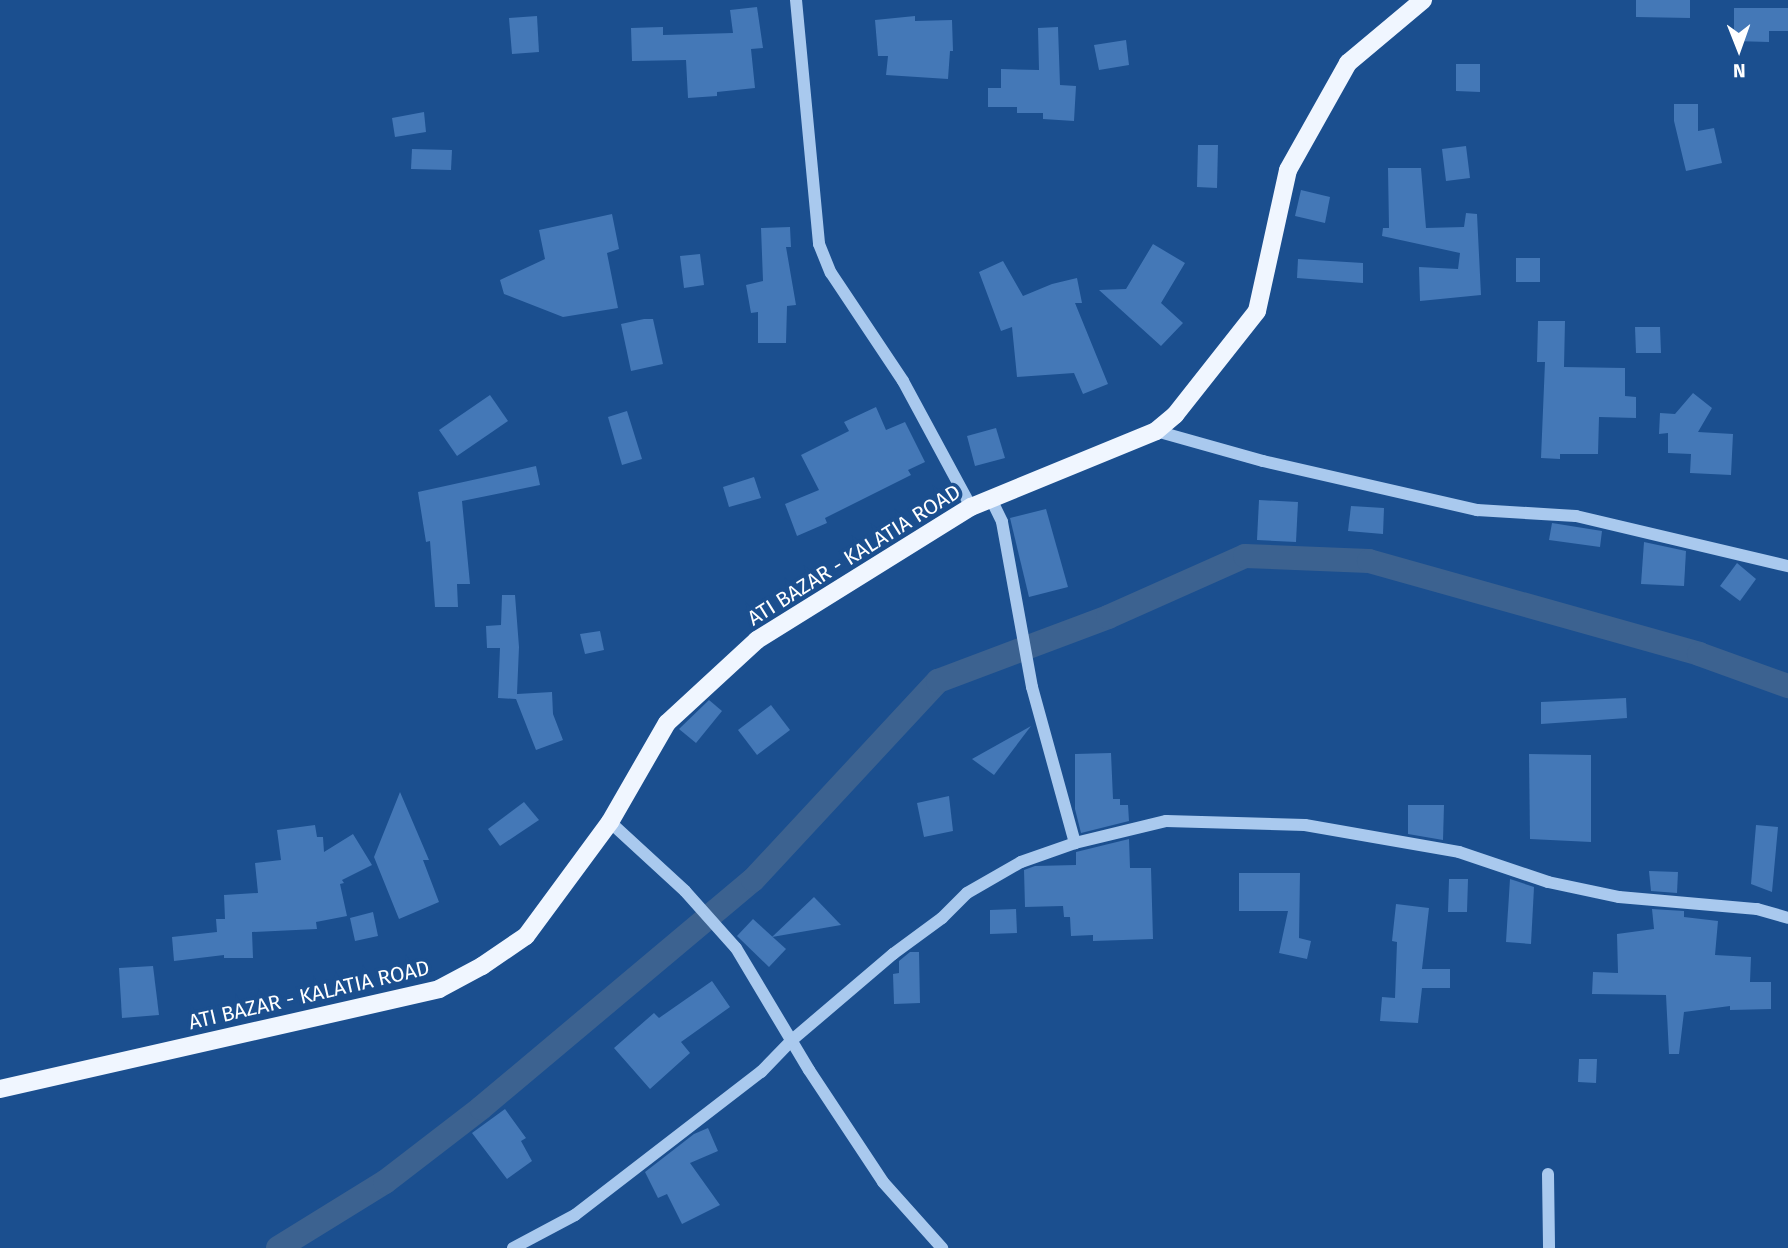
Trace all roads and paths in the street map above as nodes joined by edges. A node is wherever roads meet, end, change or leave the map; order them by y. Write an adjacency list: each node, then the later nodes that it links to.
1 (796, 0): 5 (street)
2 (1423, 0): 3 (main road, ATI BAZAR - KALATIA ROAD)
3 (1156, 431): 4 (main road, ATI BAZAR - KALATIA ROAD); 6 (street)
4 (991, 499): 5 (main road, ATI BAZAR - KALATIA ROAD); 8 (street)
5 (971, 508): 7 (main road, ATI BAZAR - KALATIA ROAD)
6 (1788, 566)
7 (610, 822): 10 (street); 11 (main road, ATI BAZAR - KALATIA ROAD)
8 (1075, 843): 9 (street); 10 (street)
9 (1788, 918)
10 (792, 1040): 13 (street); 14 (street)
11 (0, 1089)
12 (1548, 1174): 15 (street)
13 (513, 1248)
14 (942, 1248)
15 (1549, 1248)

